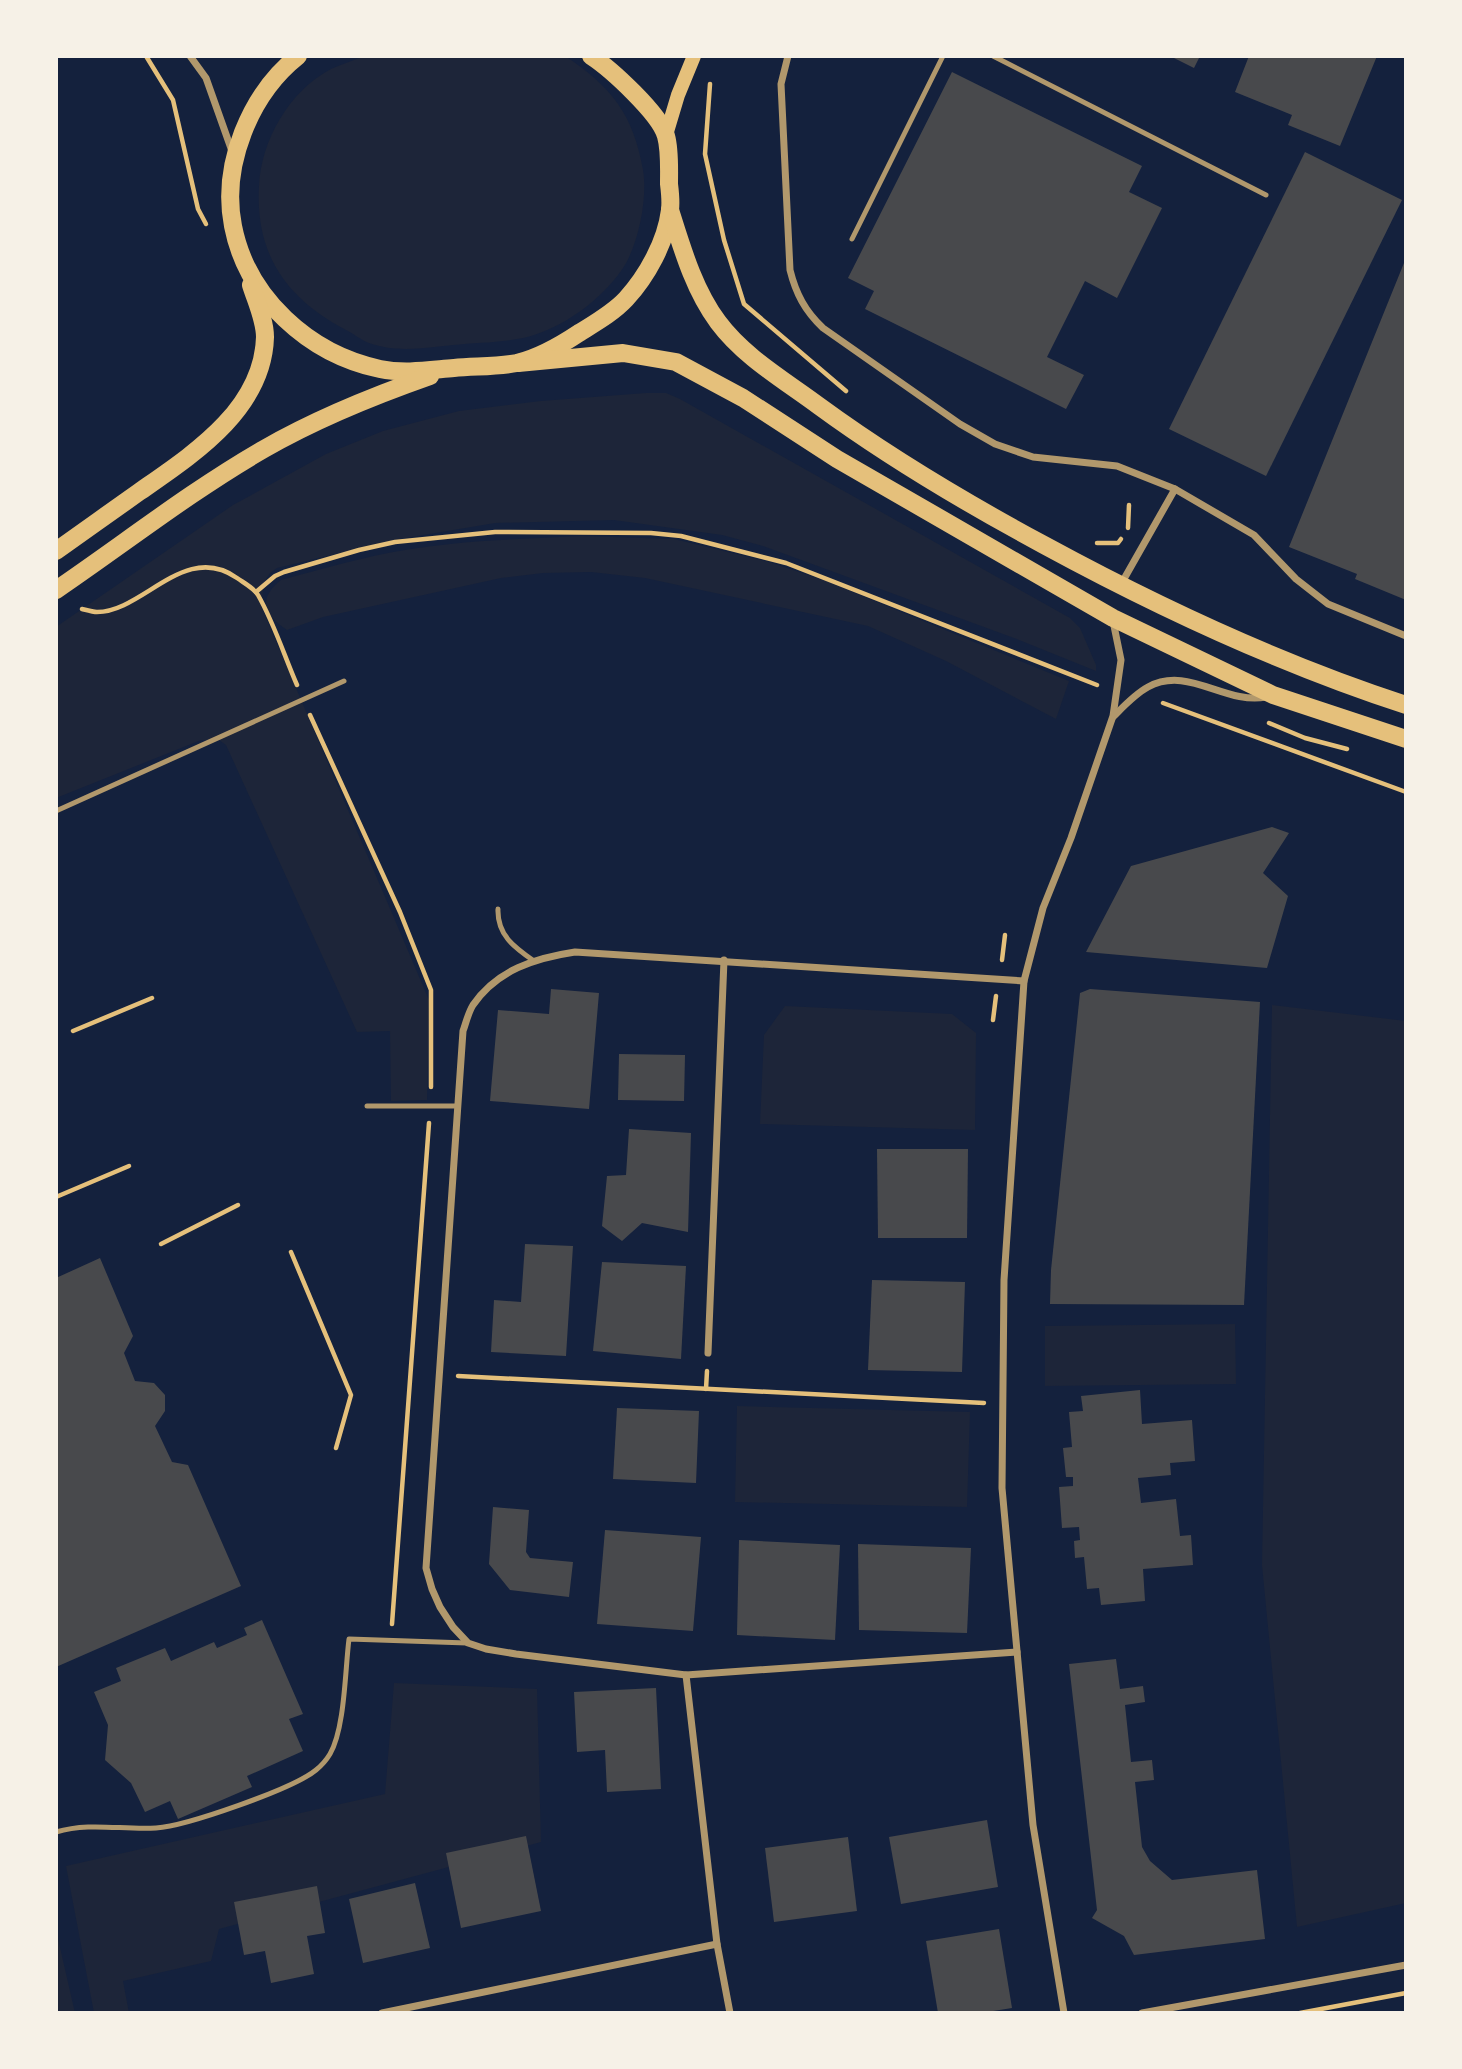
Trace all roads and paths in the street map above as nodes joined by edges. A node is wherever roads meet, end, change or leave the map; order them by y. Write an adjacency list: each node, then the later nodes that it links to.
1 (190, 56): 10 (street)
2 (298, 56): 10 (main road)
3 (591, 56): 9 (main road)
4 (694, 56): 9 (main road)
5 (788, 56): 18 (street)
6 (943, 56): 13 (lane)
7 (993, 56): 11 (lane)
8 (710, 80): 17 (path)
9 (666, 135): 12 (main road)
10 (235, 161): 14 (main road)
11 (1266, 195)
12 (670, 211): 15 (main road); 22 (main road)
13 (852, 239)
14 (244, 262): 16 (main road); 21 (main road)
15 (518, 362): 16 (main road); 26 (main road)
16 (453, 368): 23 (main road)
17 (852, 397)
18 (1175, 489): 22 (street); 27 (street)
19 (1129, 505): 20 (path)
20 (1094, 543)
21 (56, 551)
22 (1120, 587): 33 (main road)
23 (56, 590)
24 (256, 592): 25 (path); 29 (path); 32 (path)
25 (82, 609)
26 (1113, 618): 29 (street); 31 (main road)
27 (1406, 636)
28 (344, 681): 32 (lane)
29 (1118, 691): 34 (street)
30 (1139, 694): 31 (street); 34 (street); 36 (path)
31 (1273, 695): 35 (main road)
32 (303, 699): 37 (lane); 46 (path)
33 (1406, 705)
34 (1113, 716): 41 (street)
35 (1406, 739)
36 (1406, 792)
37 (56, 811)
38 (498, 909): 40 (lane)
39 (724, 960): 40 (street); 41 (street); 52 (street)
40 (534, 961): 45 (street)
41 (1024, 981): 54 (street)
42 (152, 998): 43 (path)
43 (73, 1031)
44 (367, 1106): 46 (lane)
45 (458, 1106): 46 (lane); 53 (street)
46 (430, 1107): 56 (path)
47 (129, 1166): 48 (path)
48 (56, 1197)
49 (238, 1205): 50 (path)
50 (161, 1244)
51 (290, 1252): 55 (path)
52 (708, 1353)
53 (439, 1376): 54 (path); 57 (street)
54 (1002, 1404): 58 (street)
55 (336, 1448)
56 (391, 1640): 57 (lane); 60 (lane)
57 (468, 1643): 59 (street)
58 (1017, 1652): 59 (street); 66 (street)
59 (686, 1675): 61 (street)
60 (56, 1832)
61 (717, 1944): 64 (street); 65 (street)
62 (1406, 1965): 67 (street)
63 (1406, 1993): 68 (path)
64 (382, 2013)
65 (730, 2013)
66 (1065, 2013)
67 (1142, 2013)
68 (1300, 2013)

